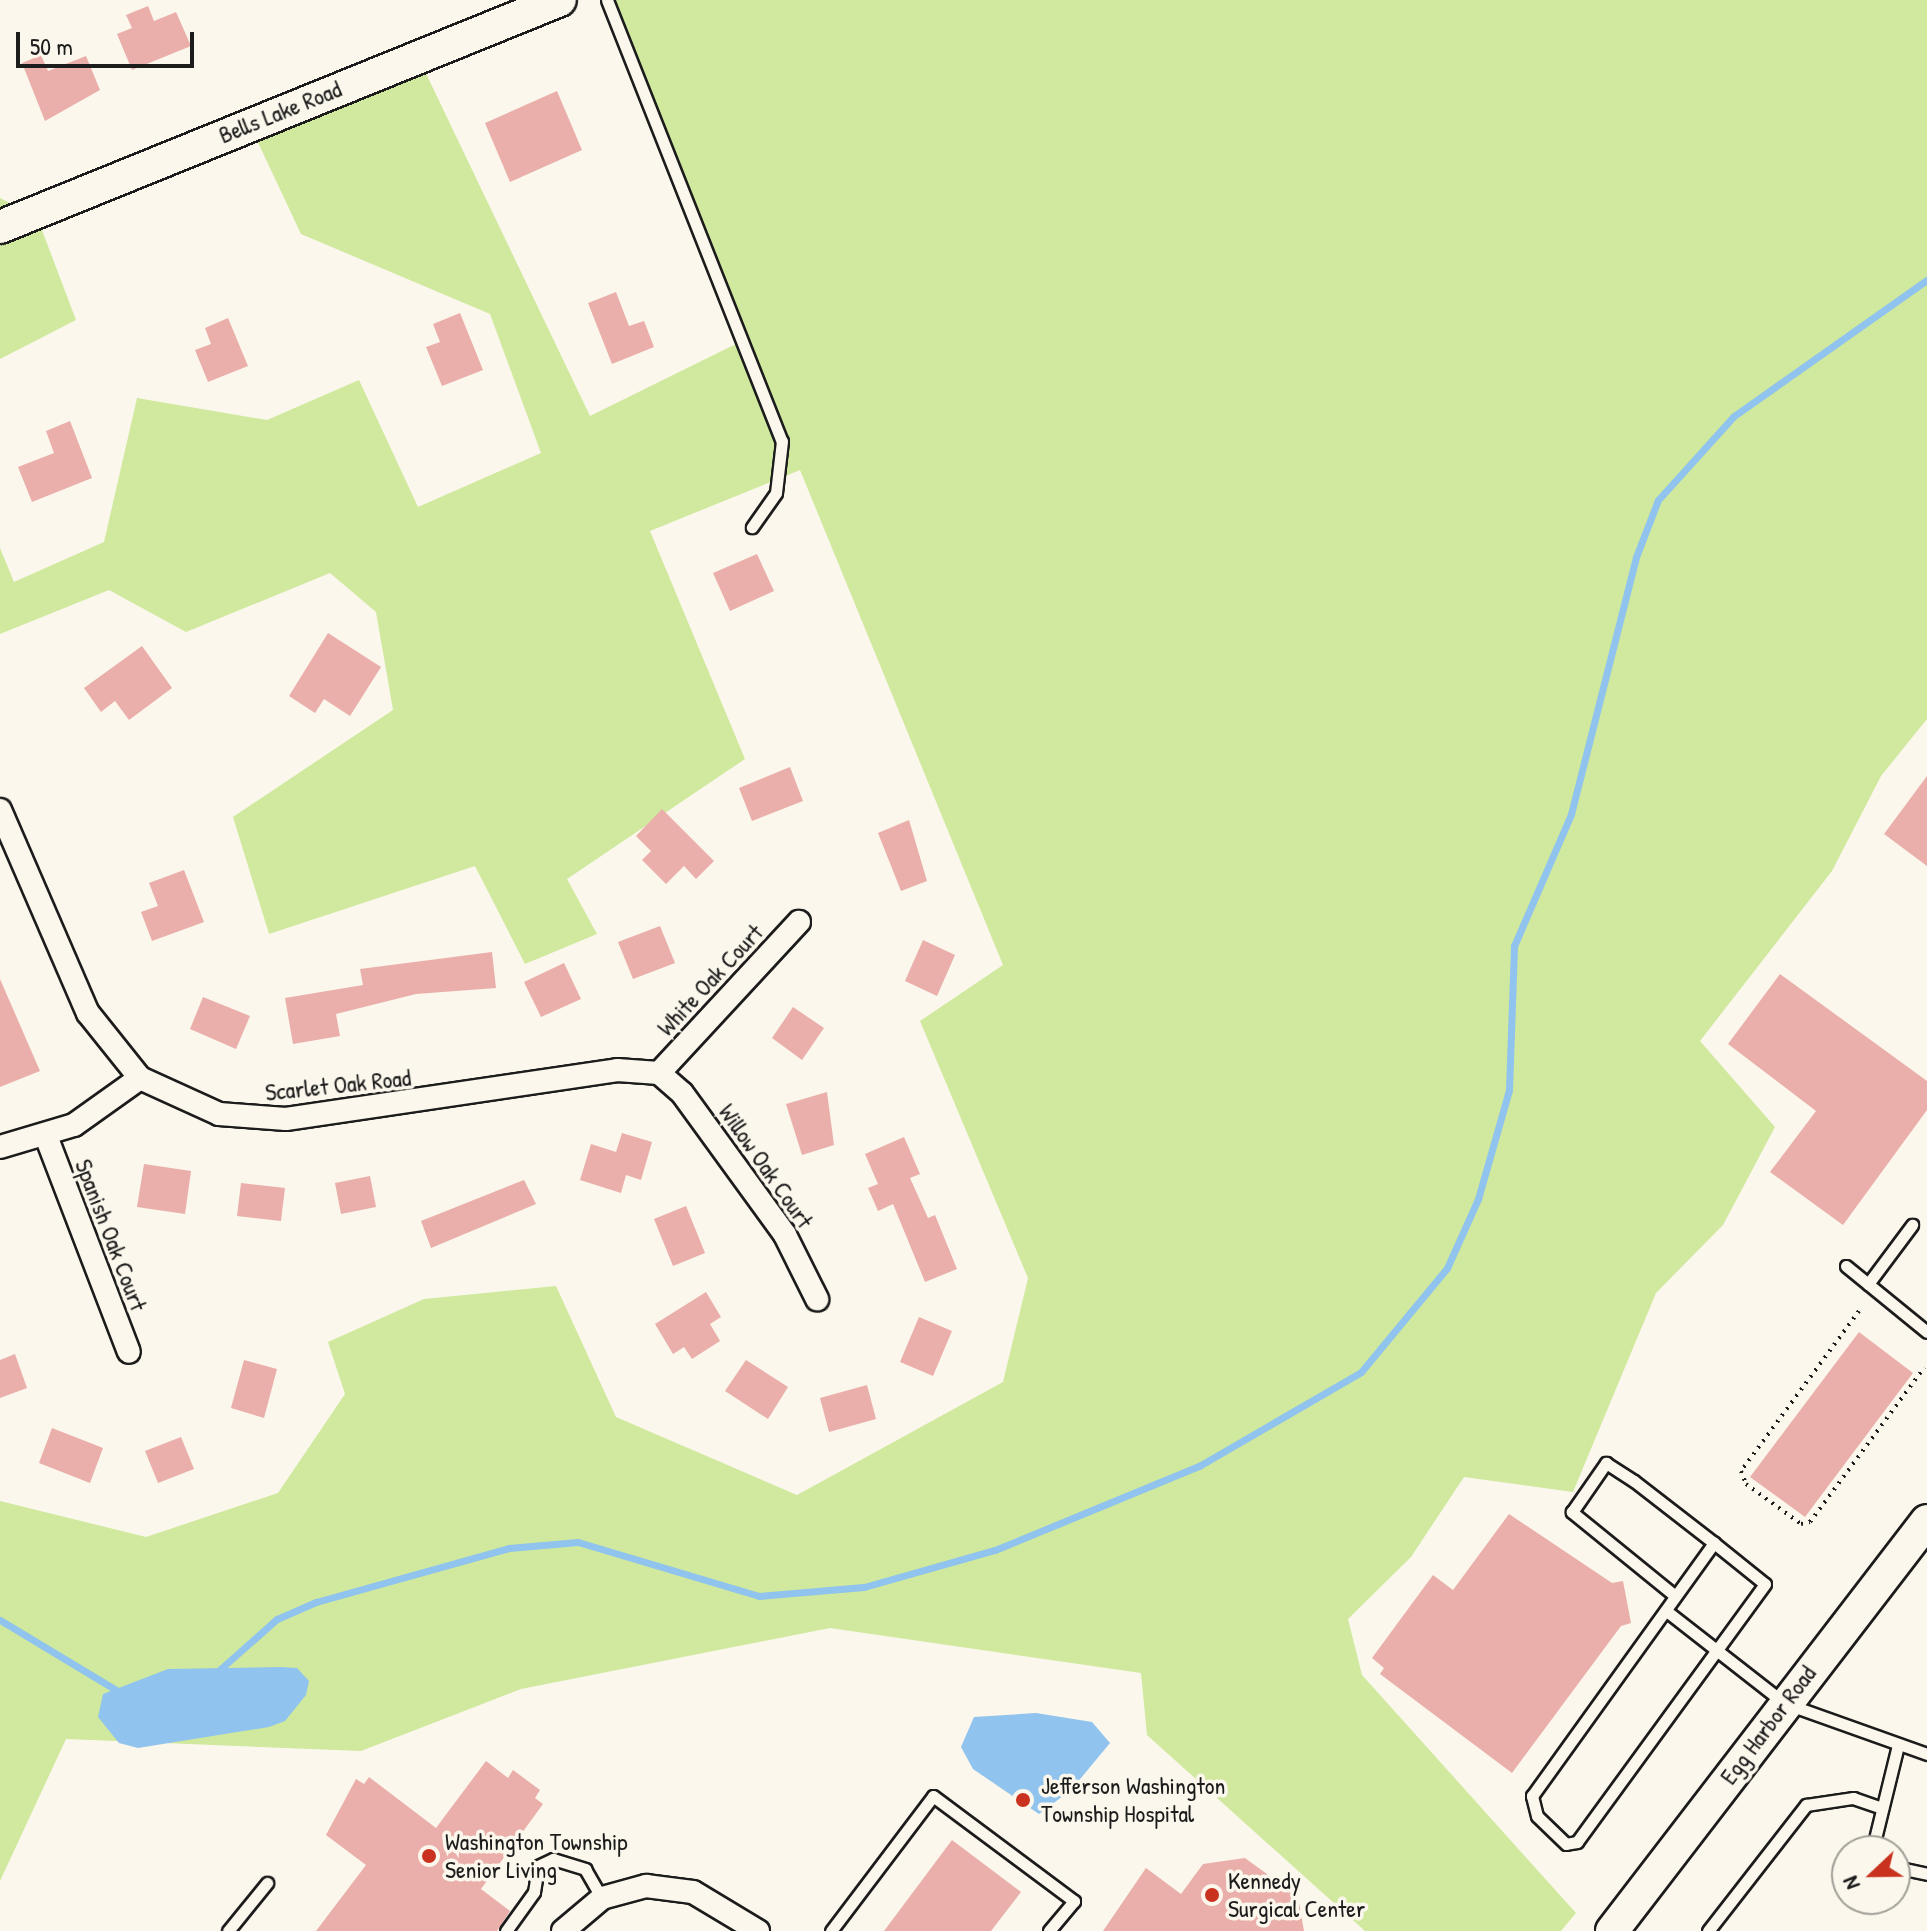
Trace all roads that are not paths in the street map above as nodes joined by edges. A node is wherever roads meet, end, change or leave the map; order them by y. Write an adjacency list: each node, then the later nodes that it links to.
1 (560, 0): 3 (street, Bells Lake Road)
2 (607, 0): 4 (lane)
3 (0, 227)
4 (752, 527)
5 (0, 810): 6 (street, Scarlet Oak Road)
6 (11, 866): 9 (street, Scarlet Oak Road)
7 (799, 922): 8 (street, White Oak Court)
8 (659, 1073): 9 (street, Scarlet Oak Road); 15 (street, Willow Oak Court)
9 (140, 1078): 10 (street)
10 (46, 1136): 11 (street); 17 (street, Spanish Oak Court)
11 (0, 1147)
12 (1912, 1225): 14 (lane)
13 (1846, 1266): 14 (lane)
14 (1868, 1284): 16 (lane)
15 (817, 1299)
16 (1927, 1332)
17 (129, 1352)
18 (1927, 1521): 23 (street, Egg Harbor Road)
19 (1714, 1543): 20 (lane); 20 (lane); 22 (lane)
20 (1674, 1595): 21 (lane)
21 (1669, 1613): 22 (lane); 22 (lane)
22 (1721, 1651): 23 (lane)
23 (1784, 1703): 24 (lane); 36 (street, Egg Harbor Road)
24 (1898, 1745): 25 (lane); 26 (lane)
25 (1927, 1754)
26 (1882, 1808): 27 (lane); 37 (lane)
27 (1876, 1835)
28 (267, 1883): 30 (lane)
29 (602, 1898): 31 (lane); 32 (street); 33 (street)
30 (228, 1931)
31 (506, 1931)
32 (563, 1931)
33 (758, 1931)
34 (831, 1931): 35 (lane)
35 (1049, 1931)
36 (1612, 1931)
37 (1708, 1931)

